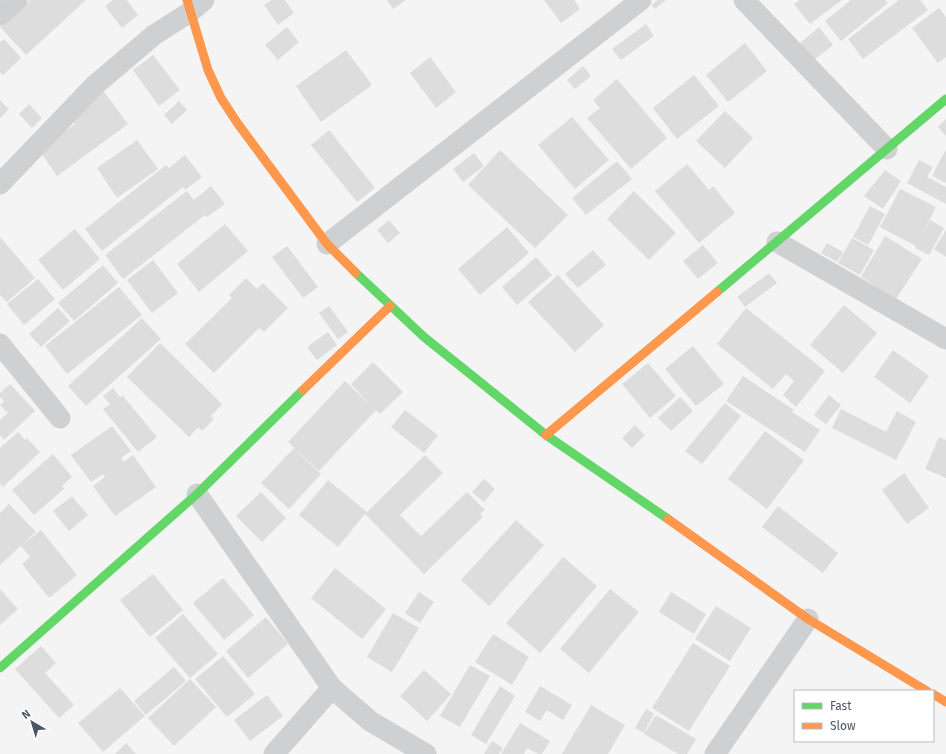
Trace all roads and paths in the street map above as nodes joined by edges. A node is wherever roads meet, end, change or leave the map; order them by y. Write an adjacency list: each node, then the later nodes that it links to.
1 (17, 0): 5 (street)
2 (641, 0): 10 (street)
3 (744, 0): 7 (street)
4 (193, 4): 8 (street); 10 (street)
5 (0, 15)
6 (946, 99): 7 (street)
7 (887, 149): 9 (street)
8 (0, 184)
9 (777, 242): 12 (street); 15 (street)
10 (327, 244): 11 (street)
11 (390, 306): 15 (street); 16 (street)
12 (946, 339)
13 (0, 344): 14 (street)
14 (60, 418)
15 (546, 435): 17 (street)
16 (197, 494): 18 (street); 19 (street)
17 (808, 619): 20 (street); 25 (street)
18 (0, 668)
19 (332, 688): 23 (street); 24 (street)
20 (925, 690)
21 (934, 695): 22 (street)
22 (946, 702)
23 (274, 754)
24 (426, 754)
25 (716, 754)

